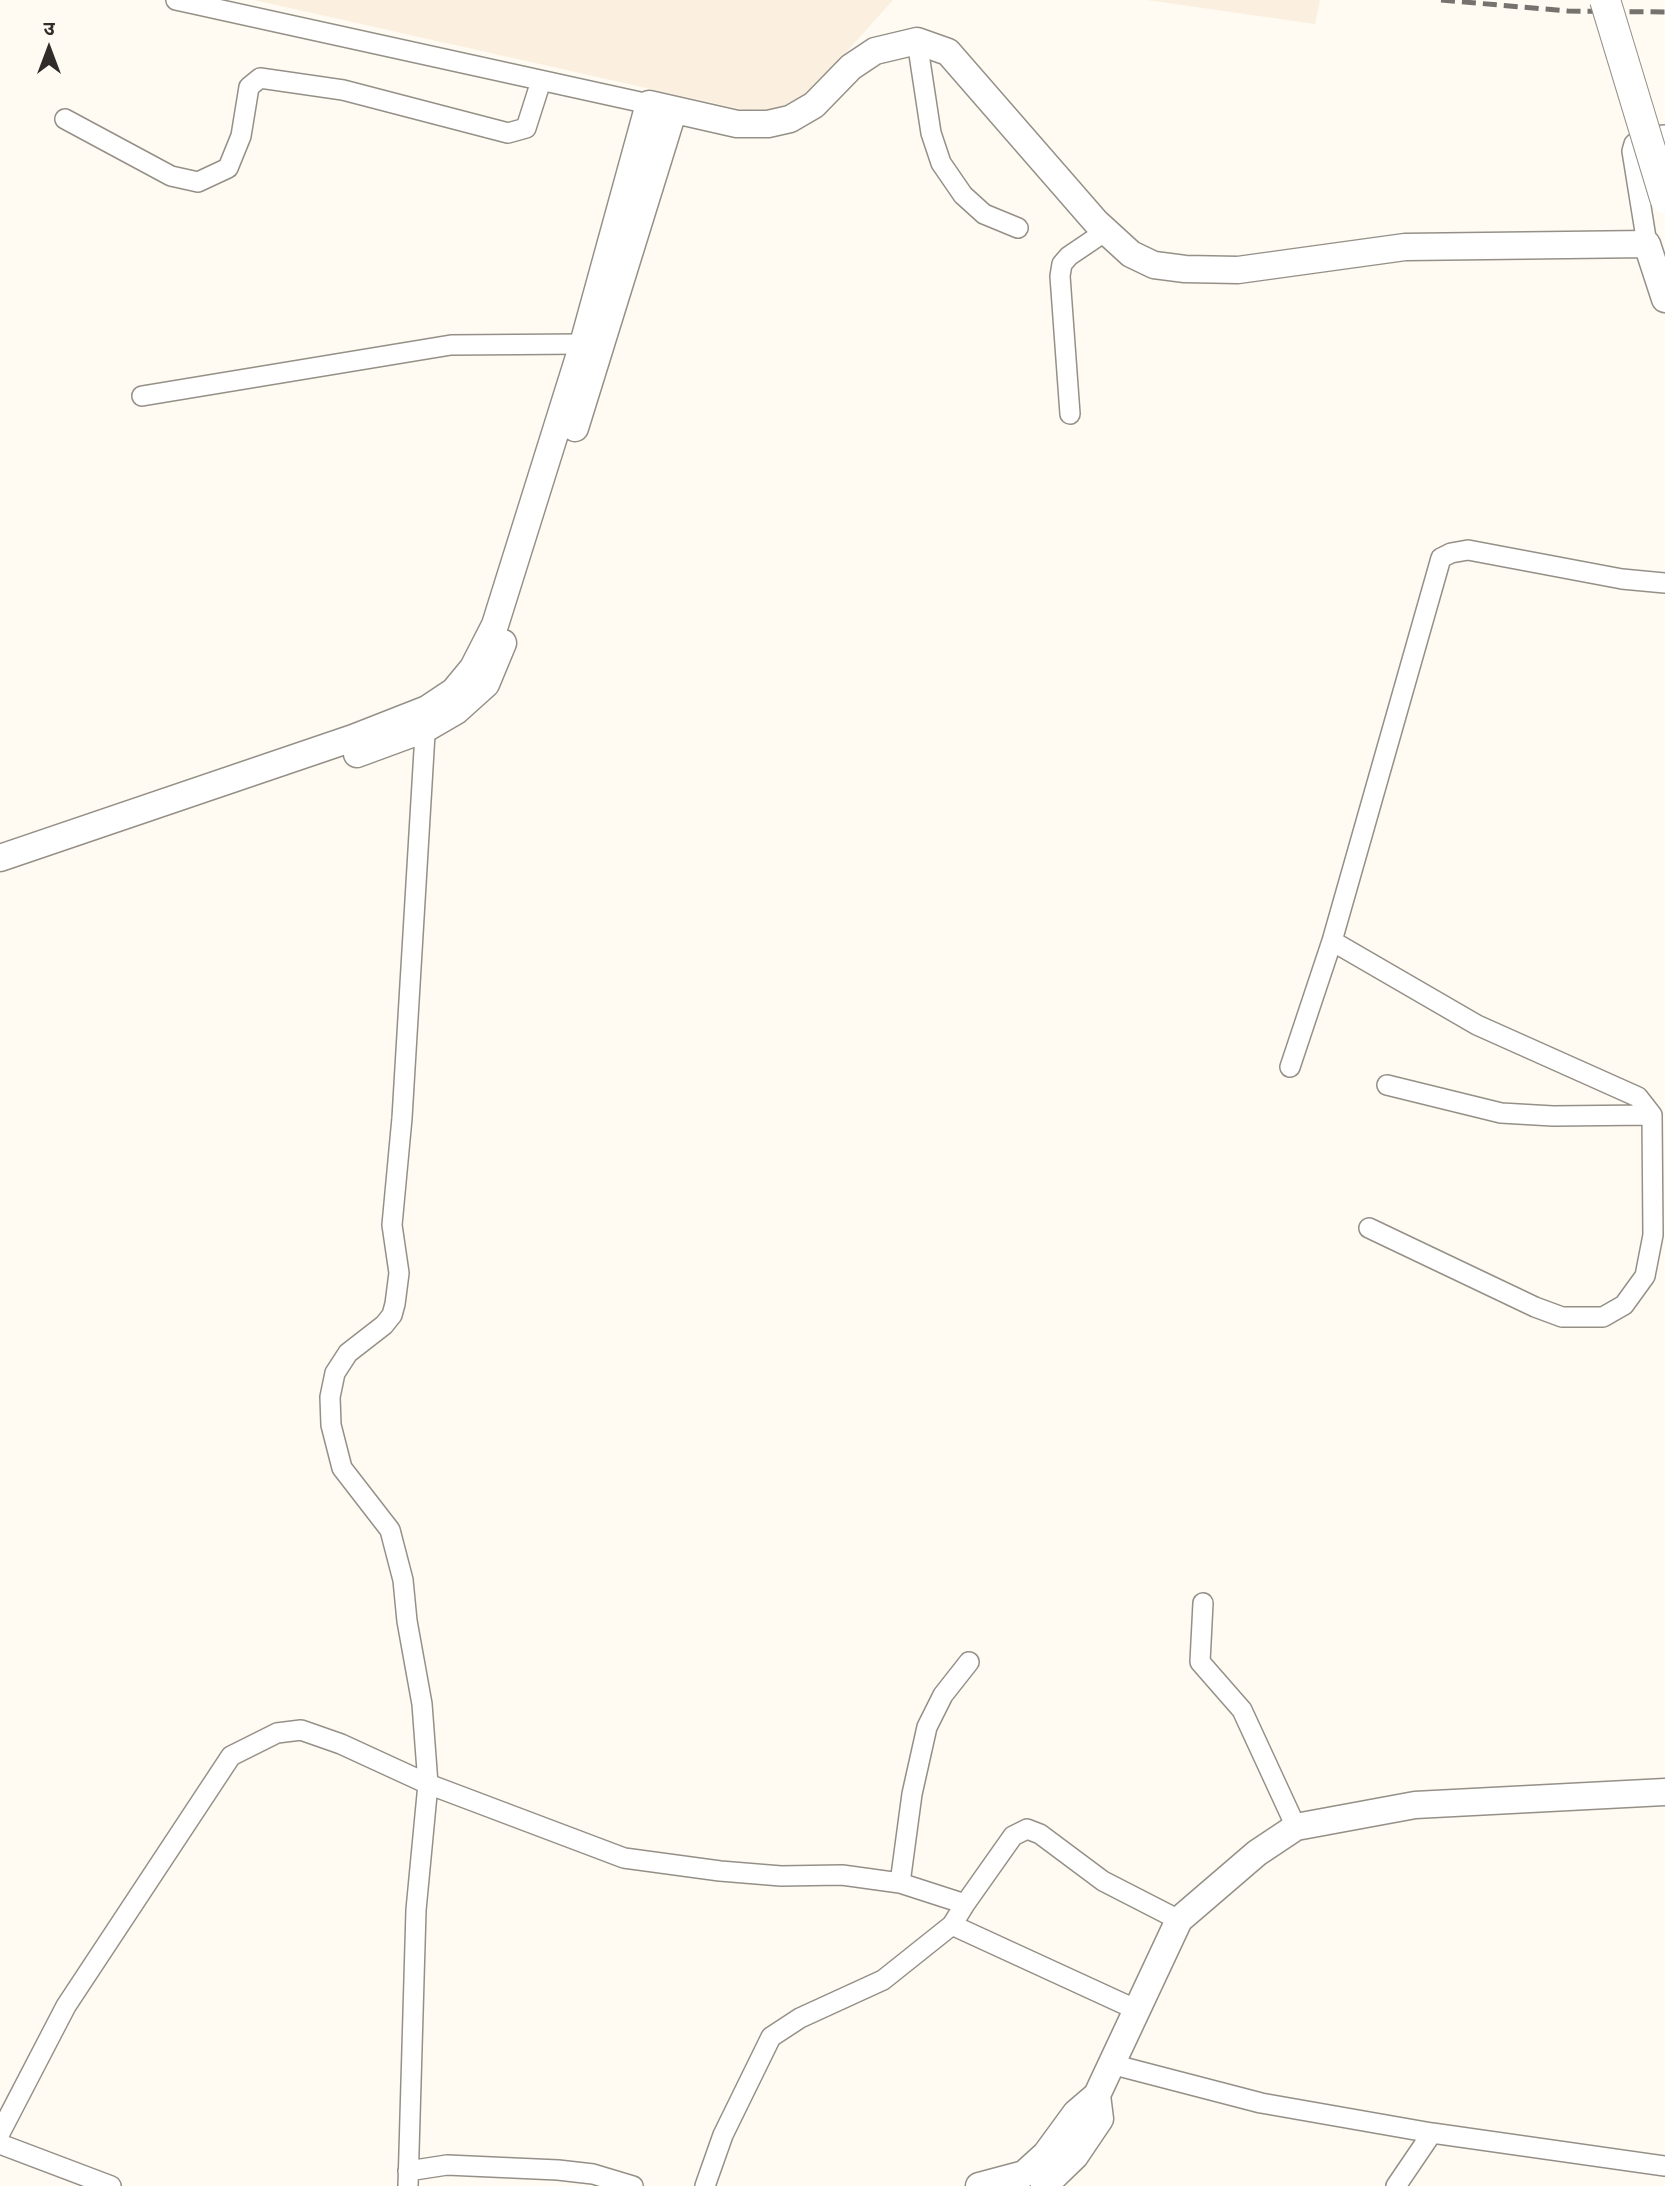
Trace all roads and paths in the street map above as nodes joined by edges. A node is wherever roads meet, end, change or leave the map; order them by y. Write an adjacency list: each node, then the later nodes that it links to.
1 (176, 0): 4 (street)
2 (1605, 0): 8 (main road, bridge)
3 (917, 41): 5 (street); 9 (street); 10 (street)
4 (541, 80): 5 (street); 6 (street)
5 (661, 108): 13 (street); 17 (street)
6 (65, 119)
7 (1665, 135): 11 (street)
8 (1665, 198)
9 (1017, 228)
10 (1106, 231): 11 (street); 15 (street)
11 (1647, 244): 12 (street)
12 (1665, 299)
13 (583, 344): 14 (street); 17 (street)
14 (142, 396)
15 (1070, 414)
16 (1665, 583): 20 (street)
17 (426, 719): 18 (street); 19 (street); 27 (street)
18 (0, 858)
19 (0, 876)
20 (1332, 941): 21 (street); 23 (street)
21 (1290, 1067)
22 (1387, 1085): 23 (street)
23 (1652, 1115): 24 (street)
24 (1369, 1227)
25 (1203, 1603): 29 (street)
26 (969, 1662): 30 (street)
27 (428, 1784): 30 (street); 37 (street); 41 (street)
28 (1665, 1792): 29 (street)
29 (1296, 1827): 32 (street)
30 (900, 1883): 31 (street)
31 (965, 1904): 32 (street); 33 (street)
32 (1179, 1920): 34 (street)
33 (952, 1925): 34 (street); 44 (street)
34 (1137, 2010): 35 (street)
35 (1111, 2064): 36 (street); 38 (street)
36 (1097, 2095): 45 (street); 46 (street)
37 (0, 2133)
38 (1432, 2133): 40 (street); 47 (street)
39 (0, 2144): 42 (street)
40 (1665, 2166)
41 (408, 2178): 43 (street)
42 (111, 2186)
43 (633, 2186)
44 (705, 2186)
45 (979, 2186)
46 (1044, 2186)
47 (1396, 2186)

